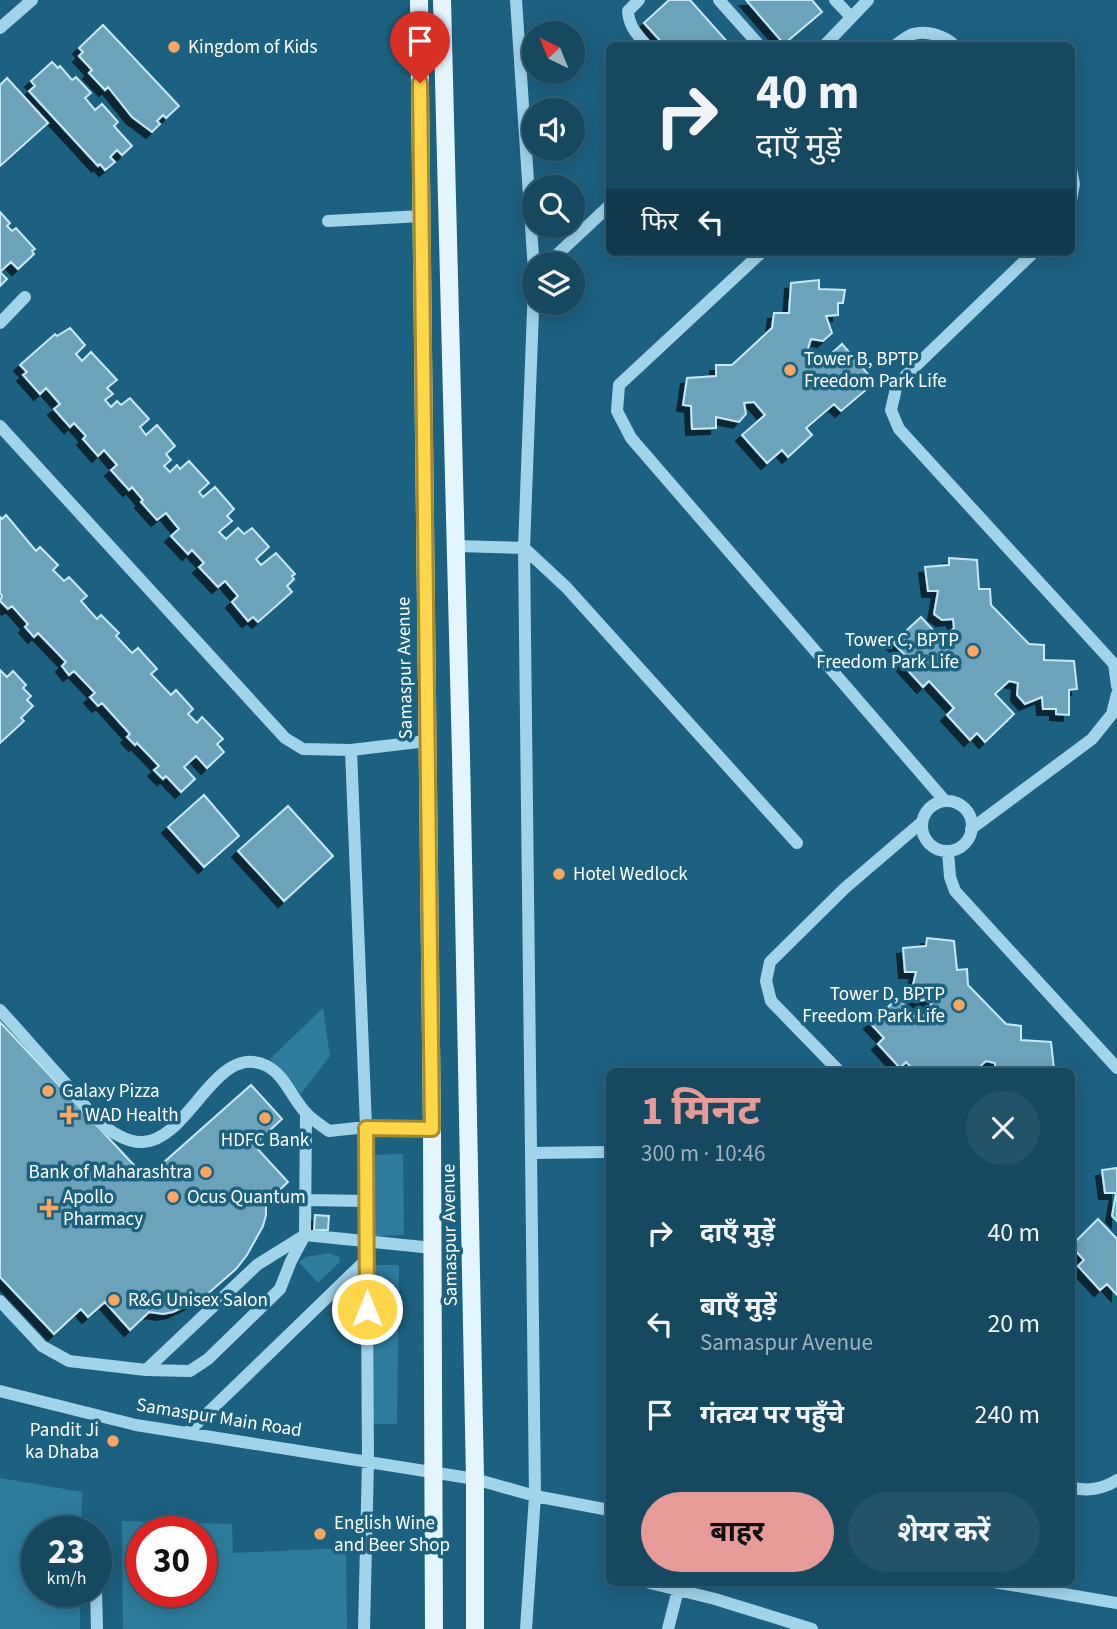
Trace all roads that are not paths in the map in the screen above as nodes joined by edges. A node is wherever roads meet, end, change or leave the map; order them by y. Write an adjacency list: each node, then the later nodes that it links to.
1 (32, 0): 10 (street)
2 (419, 0): 17 (main road, Samaspur Avenue)
3 (442, 0): 27 (main road, Samaspur Avenue)
4 (516, 0): 19 (street)
5 (639, 0): 11 (street)
6 (719, 0): 12 (street)
7 (835, 0): 9 (street)
8 (868, 0): 9 (street)
9 (851, 17): 13 (street)
10 (2, 22)
11 (644, 42)
12 (756, 42)
13 (828, 42)
14 (900, 42): 15 (street)
15 (953, 42)
16 (606, 209): 20 (street)
17 (422, 216): 18 (street); 31 (main road, Samaspur Avenue)
18 (328, 221)
19 (533, 252)
20 (560, 252)
21 (758, 256): 33 (street)
22 (1030, 256): 29 (street)
23 (25, 297): 25 (street)
24 (533, 315): 28 (street)
25 (0, 323)
26 (0, 426): 32 (street)
27 (456, 546): 28 (street); 58 (main road, Samaspur Avenue)
28 (524, 548): 36 (street); 45 (street)
29 (1117, 686)
30 (1117, 694): 35 (street)
31 (427, 741): 32 (street); 43 (main road, Samaspur Avenue)
32 (351, 750): 42 (street)
33 (945, 801): 34 (street); 35 (street)
34 (922, 822): 37 (street); 39 (street)
35 (971, 829): 37 (street)
36 (797, 843)
37 (948, 851): 40 (street)
38 (0, 1010): 41 (street)
39 (836, 1068)
40 (1117, 1068)
41 (306, 1113): 42 (street); 46 (street)
42 (366, 1128): 43 (street); 47 (street)
43 (432, 1129): 50 (main road, Samaspur Avenue)
44 (606, 1152): 45 (street)
45 (531, 1153): 61 (street)
46 (306, 1199): 47 (street); 48 (street)
47 (366, 1201): 49 (street)
48 (305, 1236): 49 (street); 53 (street); 53 (street)
49 (367, 1241): 50 (street); 51 (street)
50 (433, 1248): 57 (main road, Samaspur Avenue)
51 (367, 1259): 55 (street); 56 (street)
52 (0, 1301): 53 (street)
53 (146, 1370)
54 (0, 1391): 55 (street, Samaspur Main Road)
55 (187, 1433): 56 (street, Samaspur Main Road)
56 (368, 1462): 57 (street, Samaspur Main Road); 69 (street)
57 (435, 1473): 58 (street, Samaspur Main Road); 70 (main road, Samaspur Avenue)
58 (475, 1479): 61 (street, Samaspur Main Road); 71 (main road, Samaspur Avenue)
59 (1117, 1480): 60 (street)
60 (1075, 1488)
61 (535, 1496): 62 (street, Samaspur Main Road); 72 (street)
62 (606, 1509)
63 (662, 1586): 65 (street)
64 (1016, 1586): 66 (street)
65 (678, 1590): 73 (street); 74 (street)
66 (1117, 1604)
67 (96, 1607): 68 (street)
68 (97, 1629)
69 (364, 1629)
70 (434, 1629)
71 (475, 1629)
72 (526, 1629)
73 (668, 1629)
74 (812, 1629)

